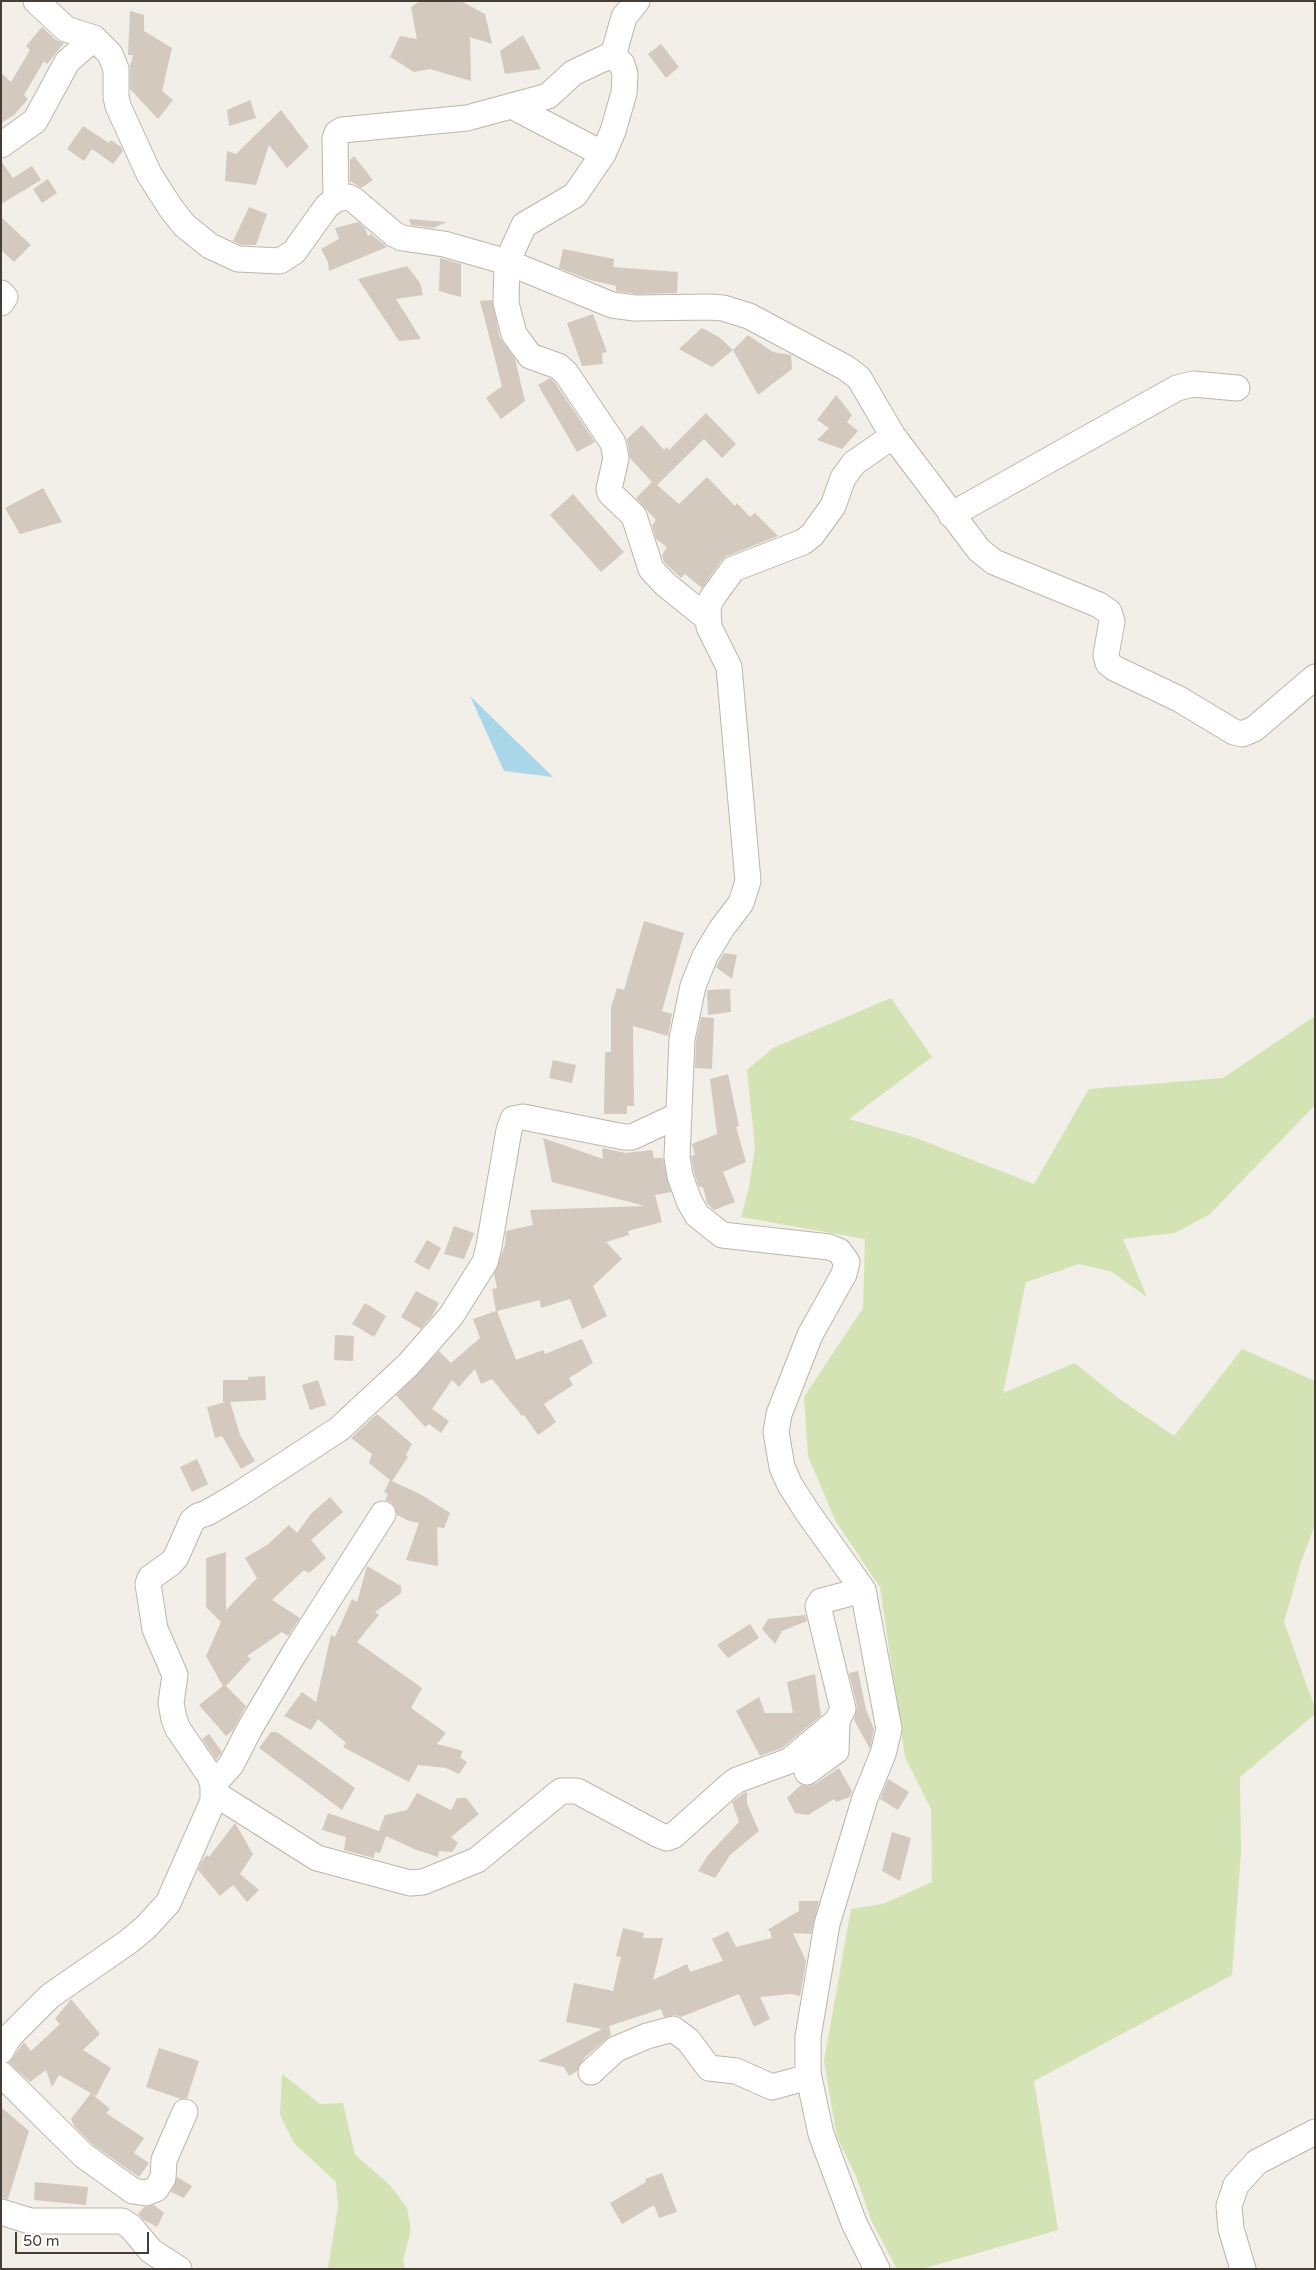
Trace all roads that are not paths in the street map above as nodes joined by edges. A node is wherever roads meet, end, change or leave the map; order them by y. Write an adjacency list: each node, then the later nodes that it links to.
1 (36, 1): 3 (street)
2 (637, 1): 4 (street)
3 (94, 38): 6 (street); 8 (street)
4 (611, 55): 5 (street); 7 (street)
5 (512, 106): 7 (street); 8 (street)
6 (1, 145)
7 (602, 154): 9 (street)
8 (336, 199): 9 (street)
9 (507, 262): 13 (street); 15 (street)
10 (1, 293): 11 (street)
11 (1, 303)
12 (1238, 388): 14 (street)
13 (893, 436): 14 (street); 15 (street)
14 (952, 515): 16 (street)
15 (707, 618): 17 (street)
16 (1315, 677)
17 (679, 1115): 19 (street); 22 (street)
18 (383, 1514): 22 (street)
19 (863, 1590): 20 (street); 26 (street)
20 (837, 1721): 21 (street); 22 (street)
21 (807, 1772)
22 (213, 1789): 23 (street)
23 (1, 2050)
24 (591, 2072): 26 (street)
25 (1, 2074): 27 (street)
26 (808, 2078): 31 (street)
27 (185, 2112)
28 (1315, 2132): 32 (street)
29 (1, 2212): 30 (street)
30 (179, 2269)
31 (877, 2269)
32 (1244, 2269)

